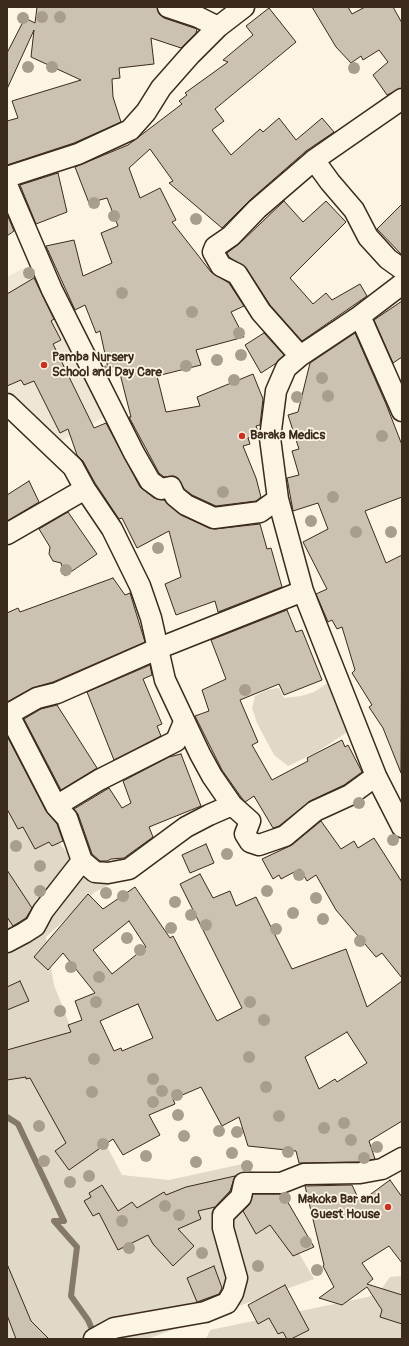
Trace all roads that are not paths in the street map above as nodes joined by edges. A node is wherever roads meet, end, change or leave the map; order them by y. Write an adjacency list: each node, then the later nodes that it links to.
1 (168, 7): 3 (street)
2 (240, 8): 3 (street)
3 (218, 27): 6 (street)
4 (402, 99): 5 (street)
5 (314, 160): 8 (street); 11 (street)
6 (7, 177)
7 (7, 185): 15 (street)
8 (402, 269)
9 (402, 284): 10 (street)
10 (360, 316): 11 (street); 13 (street)
11 (300, 356): 15 (street)
12 (7, 404): 14 (street)
13 (402, 411)
14 (85, 489): 16 (street); 18 (street)
15 (278, 499): 17 (street)
16 (7, 534)
17 (303, 591): 18 (street); 21 (street)
18 (157, 649): 19 (street); 20 (street)
19 (8, 715): 23 (street)
20 (184, 722): 22 (street); 23 (street)
21 (376, 776): 22 (street); 24 (street)
22 (232, 805): 25 (street)
23 (56, 806): 25 (street)
24 (402, 827)
25 (82, 861): 26 (street)
26 (7, 942)
27 (402, 1158): 28 (street)
28 (94, 1339)

